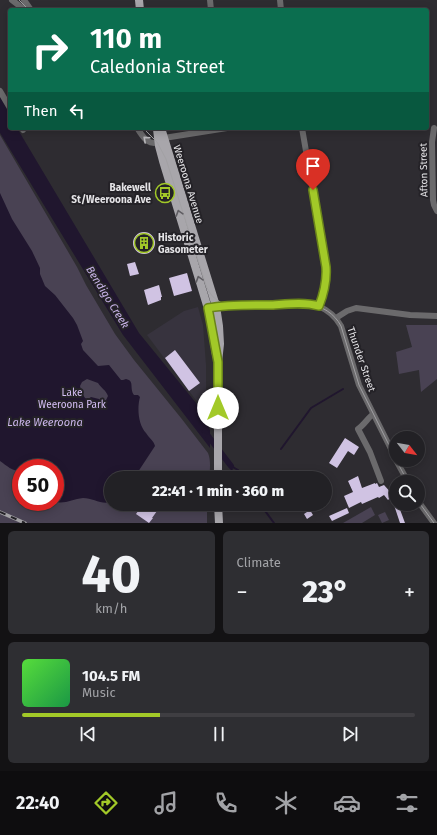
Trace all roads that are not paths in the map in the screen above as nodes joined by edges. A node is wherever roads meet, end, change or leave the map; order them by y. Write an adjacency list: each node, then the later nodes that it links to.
1 (12, 0): 2 (street)
2 (22, 8)
3 (0, 91): 4 (street)
4 (8, 105)
5 (433, 128): 12 (street, Afton Street)
6 (138, 130): 11 (street, one-way to 6)
7 (158, 130): 11 (main road, Weeroona Avenue)
8 (161, 130): 11 (main road, Weeroona Avenue)
9 (216, 130): 11 (street)
10 (302, 130): 13 (street)
11 (162, 140): 14 (main road, Weeroona Avenue)
12 (437, 211)
13 (319, 306): 14 (street); 16 (street, Thunder Street)
14 (212, 308): 19 (main road, Weeroona Avenue)
15 (437, 316): 16 (street)
16 (336, 318): 17 (street, Thunder Street)
17 (373, 414): 18 (street, Thunder Street); 20 (street)
18 (389, 446)
19 (218, 471)
20 (381, 481)
21 (218, 511): 23 (main road)
22 (425, 511): 24 (street)
23 (219, 523)
24 (434, 523)

